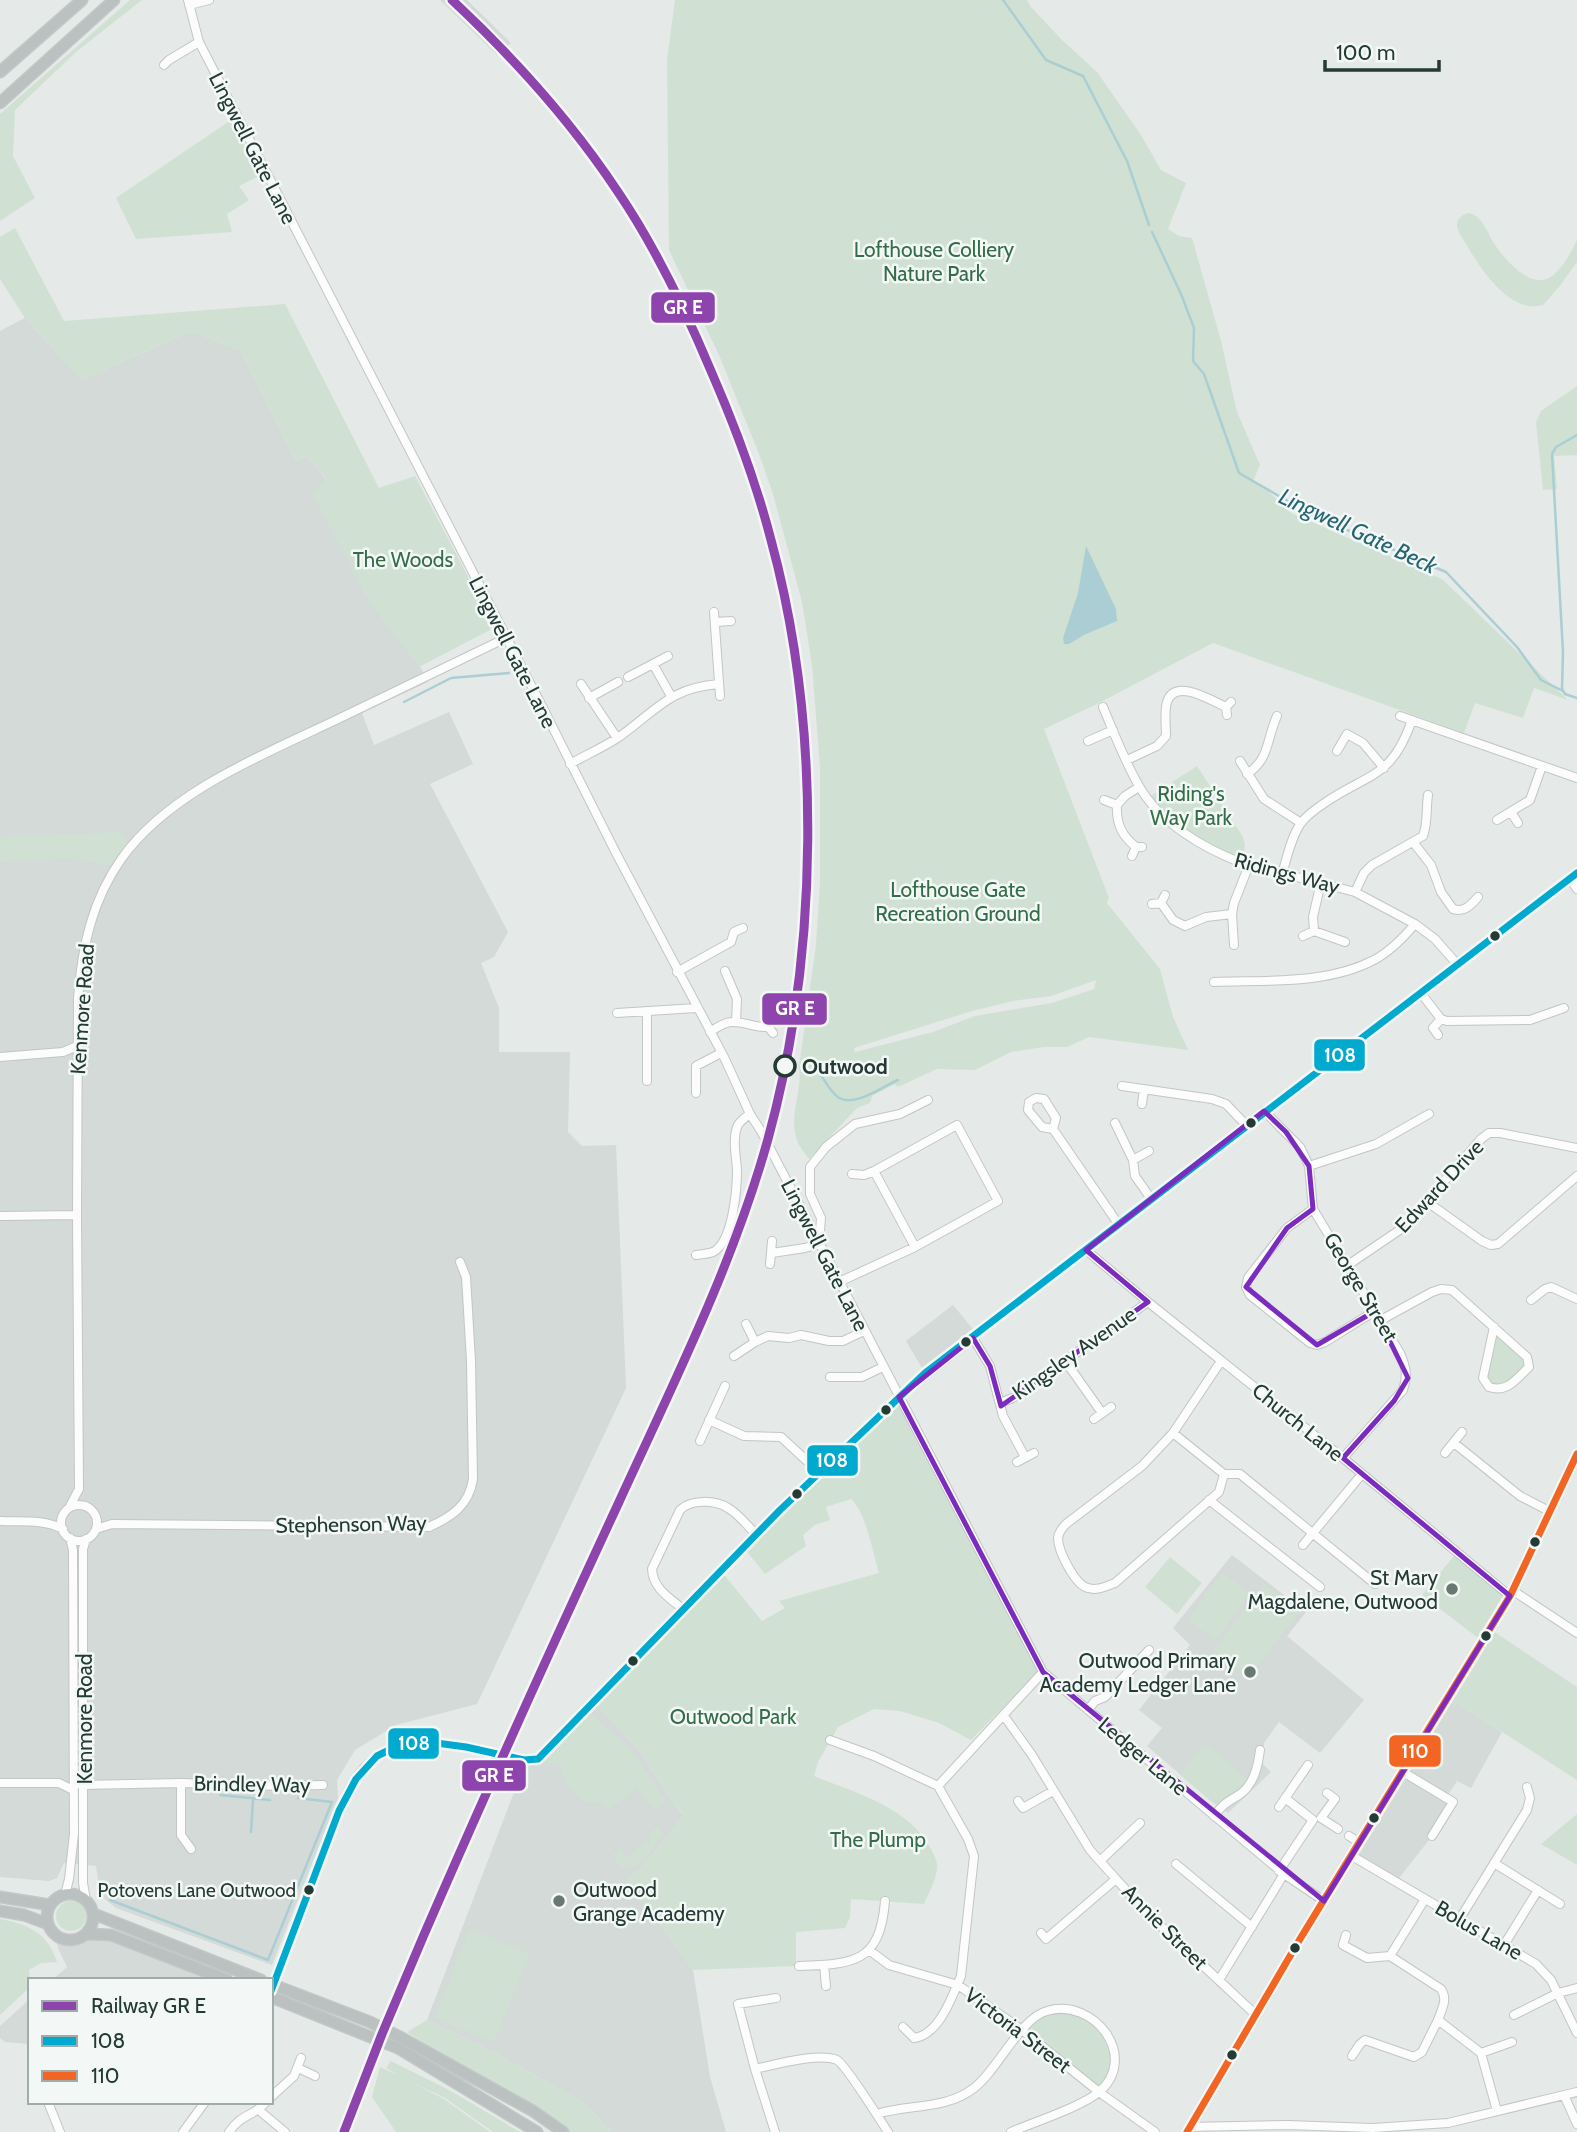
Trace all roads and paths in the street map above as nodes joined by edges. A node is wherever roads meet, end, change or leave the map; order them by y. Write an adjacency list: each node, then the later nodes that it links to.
1 (82, 0): 7 (highway)
2 (114, 0): 8 (highway)
3 (209, 0): 4 (street)
4 (189, 3): 5 (street, Lingwell Gate Lane)
5 (199, 42): 6 (street); 12 (street, Lingwell Gate Lane)
6 (164, 65)
7 (0, 72)
8 (0, 103)
9 (714, 612): 11 (street)
10 (731, 621): 11 (street)
11 (716, 622): 18 (street)
12 (506, 638): 33 (street, Lingwell Gate Lane); 77 (street, Kenmore Road)
13 (667, 656): 14 (street)
14 (653, 664): 15 (street); 19 (street)
15 (628, 677)
16 (618, 682): 21 (street)
17 (581, 684): 21 (street)
18 (719, 684): 19 (street); 20 (street)
19 (671, 696): 28 (street)
20 (720, 696)
21 (589, 698): 28 (street)
22 (1103, 707): 27 (street, Ridings Way)
23 (1228, 708): 31 (street)
24 (1277, 716): 36 (street)
25 (1400, 716): 26 (street)
26 (1412, 720): 34 (street); 35 (street)
27 (1113, 730): 29 (street); 31 (street, Ridings Way)
28 (617, 738): 33 (street)
29 (1088, 741)
30 (1337, 751): 35 (street)
31 (1127, 760): 38 (street, Ridings Way)
32 (1240, 761): 36 (street)
33 (570, 764): 65 (street, Lingwell Gate Lane)
34 (1542, 766): 37 (street); 42 (street)
35 (1384, 768): 45 (street)
36 (1247, 774): 45 (street)
37 (1577, 778)
38 (1139, 787): 41 (street); 48 (street, Ridings Way)
39 (1429, 795): 46 (street)
40 (1104, 800): 41 (street)
41 (1117, 805): 47 (street)
42 (1511, 812): 43 (street); 44 (street)
43 (1497, 820)
44 (1518, 822)
45 (1301, 823): 49 (street)
46 (1413, 842): 53 (street); 54 (street)
47 (1132, 856)
48 (1249, 865): 49 (street, Ridings Way); 56 (street)
49 (1282, 874): 51 (street, Ridings Way)
50 (1574, 875): 52 (street); 63 (street)
51 (1321, 883): 53 (street, Ridings Way); 59 (street)
52 (1577, 889)
53 (1355, 892): 57 (street, Ridings Way)
54 (1478, 897)
55 (1159, 901): 56 (street)
56 (1232, 914): 62 (street)
57 (1415, 925): 63 (street, Ridings Way); 66 (street)
58 (743, 928): 65 (street)
59 (1314, 931): 60 (street); 61 (street)
60 (1303, 936)
61 (1345, 942)
62 (1234, 945)
63 (1457, 964): 67 (street)
64 (725, 971): 73 (street)
65 (677, 972): 68 (street, Lingwell Gate Lane)
66 (1214, 982)
67 (1420, 992): 72 (street); 86 (street)
68 (696, 1008): 70 (street); 74 (street, Lingwell Gate Lane)
69 (1564, 1009): 72 (street)
70 (647, 1011): 71 (street); 80 (street)
71 (617, 1013)
72 (1441, 1019): 76 (street)
73 (736, 1022): 74 (street); 75 (street)
74 (710, 1032): 78 (street, Lingwell Gate Lane)
75 (773, 1033)
76 (1438, 1035)
77 (77, 1046): 79 (street); 102 (street, Kenmore Road)
78 (721, 1053): 83 (street); 87 (street, Lingwell Gate Lane)
79 (0, 1057)
80 (647, 1081)
81 (1122, 1086): 82 (street)
82 (1144, 1089): 85 (street); 90 (street)
83 (696, 1093)
84 (928, 1100): 106 (street)
85 (1142, 1104)
86 (1264, 1111): 90 (street); 95 (street, George Street)
87 (750, 1114): 106 (street, Lingwell Gate Lane); 110 (street)
88 (1430, 1114): 95 (street)
89 (1115, 1123): 94 (street)
90 (1246, 1125): 99 (street)
91 (1053, 1129): 104 (street)
92 (1577, 1149): 100 (street, Edward Drive)
93 (1149, 1151): 94 (street)
94 (1133, 1160): 99 (street)
95 (1309, 1166): 101 (street, George Street)
96 (874, 1171): 97 (street); 107 (street); 107 (street)
97 (852, 1174)
98 (1577, 1176): 100 (street)
99 (1152, 1200): 104 (street)
100 (1426, 1201): 113 (street, Edward Drive)
101 (1313, 1209): 113 (street, George Street); 118 (street)
102 (77, 1215): 103 (street); 149 (street, Kenmore Road)
103 (0, 1216)
104 (1119, 1225): 108 (street)
105 (772, 1241): 109 (street)
106 (819, 1244): 109 (street); 114 (street, Lingwell Gate Lane)
107 (915, 1247): 114 (street)
108 (1086, 1250): 117 (street, Church Lane); 123 (street)
109 (772, 1253): 112 (street)
110 (696, 1255)
111 (460, 1262): 156 (street, Stephenson Way)
112 (771, 1264)
113 (1348, 1265): 118 (street, George Street)
114 (839, 1282): 122 (street, Lingwell Gate Lane)
115 (1577, 1299): 116 (street)
116 (1531, 1300)
117 (1148, 1302): 126 (street, Church Lane); 127 (street, Kingsley Avenue)
118 (1375, 1311): 119 (street, George Street)
119 (1381, 1320): 121 (street); 144 (street, George Street)
120 (746, 1324): 124 (street)
121 (1494, 1327): 121 (street)
122 (864, 1331): 124 (street); 128 (street, Lingwell Gate Lane)
123 (973, 1338): 131 (street); 132 (street)
124 (755, 1342): 125 (street)
125 (734, 1356)
126 (1221, 1361): 138 (street); 144 (street, Church Lane)
127 (1066, 1362): 132 (street, Kingsley Avenue); 134 (street)
128 (883, 1367): 129 (street); 131 (street, Lingwell Gate Lane)
129 (830, 1377)
130 (725, 1387): 136 (street)
131 (899, 1396): 145 (street); 170 (street, Ledger Lane)
132 (1000, 1403): 141 (street)
133 (1111, 1407): 134 (street)
134 (1102, 1413): 135 (street)
135 (1094, 1419)
136 (709, 1420): 139 (street); 145 (street)
137 (1462, 1432): 140 (street)
138 (1173, 1433): 146 (street); 150 (street)
139 (700, 1441)
140 (1454, 1443): 142 (street); 153 (street)
141 (1034, 1453)
142 (1445, 1453)
143 (1577, 1454): 148 (main road)
144 (1343, 1458): 147 (street, Church Lane)
145 (820, 1473): 160 (street)
146 (1224, 1474): 150 (street); 159 (street)
147 (1362, 1474): 159 (street); 166 (street, Church Lane)
148 (1573, 1475): 153 (main road)
149 (79, 1489): 151 (street, Kenmore Road); 152 (street)
150 (1209, 1500): 165 (street)
151 (66, 1511): 152 (street); 155 (street); 158 (street, Kenmore Road)
152 (93, 1511): 156 (street); 157 (street)
153 (1549, 1511): 166 (main road)
154 (0, 1521): 155 (street)
155 (42, 1522): 158 (street)
156 (112, 1524): 157 (street, Stephenson Way)
157 (96, 1529): 162 (street)
158 (63, 1530): 161 (street)
159 (1312, 1532): 163 (street); 164 (street)
160 (757, 1535): 167 (street); 167 (street)
161 (70, 1538): 162 (street); 177 (street, Kenmore Road)
162 (86, 1539): 181 (street, Kenmore Road)
163 (1303, 1545)
164 (1375, 1584)
165 (1321, 1587)
166 (1511, 1593): 168 (street, Church Lane); 176 (main road)
167 (684, 1610): 234 (street, bridge)
168 (1577, 1633)
169 (1149, 1650): 171 (street)
170 (1043, 1672): 171 (street, Ledger Lane); 172 (street)
171 (1088, 1710): 191 (street, Ledger Lane)
172 (1004, 1716): 183 (street); 185 (street)
173 (830, 1740): 183 (street)
174 (1261, 1750): 191 (street)
175 (1308, 1765): 188 (street)
176 (1403, 1772): 195 (street); 196 (main road)
177 (73, 1773): 179 (street); 186 (street, Kenmore Road)
178 (0, 1783): 179 (street)
179 (59, 1783): 186 (street)
180 (181, 1783): 181 (street, Brindley Way); 182 (street, Brindley Way); 197 (street, Brindley Way)
181 (84, 1784): 186 (street); 208 (street, Kenmore Road)
182 (323, 1784)
183 (938, 1786): 231 (street)
184 (1527, 1787): 200 (street)
185 (1053, 1791): 189 (street); 199 (street)
186 (73, 1793): 205 (street, Kenmore Road)
187 (1327, 1793): 193 (street)
188 (1284, 1798): 190 (street); 202 (street)
189 (1018, 1801)
190 (1279, 1807)
191 (1214, 1816): 202 (street, Ledger Lane)
192 (1140, 1823): 199 (street)
193 (1338, 1829)
194 (1349, 1836): 196 (street)
195 (1432, 1836)
196 (1360, 1843): 198 (main road)
197 (191, 1849)
198 (1352, 1856): 207 (street, Bolus Lane); 210 (main road)
199 (1100, 1861): 203 (street)
200 (1494, 1863): 204 (street); 217 (street)
201 (1176, 1864): 219 (street)
202 (1281, 1872): 210 (street, Ledger Lane); 219 (street)
203 (1116, 1879): 220 (street, Annie Street); 230 (street, Annie Street)
204 (1538, 1890): 211 (street); 223 (street)
205 (65, 1895): 208 (highway); 212 (highway)
206 (0, 1897): 212 (highway)
207 (1425, 1899): 217 (street, Bolus Lane); 225 (street)
208 (86, 1900): 216 (highway)
209 (885, 1901): 214 (street)
210 (1324, 1901): 239 (main road)
211 (1560, 1904)
212 (50, 1905): 218 (highway)
213 (0, 1911): 218 (highway)
214 (884, 1912): 215 (street); 224 (street)
215 (894, 1913)
216 (94, 1914): 221 (highway); 229 (highway)
217 (1460, 1920): 223 (street, Bolus Lane)
218 (48, 1924): 221 (highway)
219 (1252, 1927): 230 (street)
220 (1041, 1933)
221 (87, 1934): 228 (highway)
222 (1346, 1935): 225 (street)
223 (1504, 1945): 236 (street, Bolus Lane)
224 (869, 1950): 226 (street); 231 (street, Victoria Street)
225 (1390, 1956): 241 (street)
226 (824, 1965): 227 (street); 233 (street)
227 (799, 1966)
228 (222, 1978)
229 (256, 1978)
230 (1219, 1980): 239 (street, Annie Street)
231 (958, 1984): 242 (street); 244 (street, Victoria Street)
232 (273, 1985): 243 (highway)
233 (826, 1986)
234 (273, 1988)
235 (1577, 1988): 236 (street)
236 (1558, 1993): 240 (street); 245 (street, Bolus Lane)
237 (273, 1995): 243 (highway)
238 (776, 1998): 252 (street)
239 (1255, 2015): 265 (main road)
240 (1514, 2015)
241 (1438, 2020): 248 (street); 249 (street)
242 (903, 2026)
243 (367, 2028): 246 (highway)
244 (1022, 2031): 254 (street, Victoria Street); 254 (street); 263 (street)
245 (1577, 2033)
246 (399, 2042): 270 (highway); 271 (highway)
247 (1512, 2042): 248 (street)
248 (1481, 2053): 262 (street)
249 (1352, 2056)
250 (301, 2058): 251 (street)
251 (298, 2068): 253 (street); 257 (street)
252 (755, 2069): 263 (street); 272 (street)
253 (315, 2076)
254 (1099, 2092): 274 (street); 275 (street, Victoria Street)
255 (1577, 2092): 256 (street)
256 (1564, 2095): 262 (street); 264 (street)
257 (273, 2096)
258 (49, 2104): 266 (street)
259 (204, 2104): 267 (street)
260 (264, 2104): 261 (street)
261 (260, 2110): 268 (street); 269 (street)
262 (1497, 2111): 265 (street)
263 (877, 2114): 273 (street)
264 (1577, 2124)
265 (1188, 2129)
266 (60, 2132)
267 (183, 2132)
268 (229, 2132)
269 (285, 2132)
270 (537, 2132)
271 (563, 2132)
272 (775, 2132)
273 (888, 2132)
274 (1011, 2132)
275 (1155, 2132)

